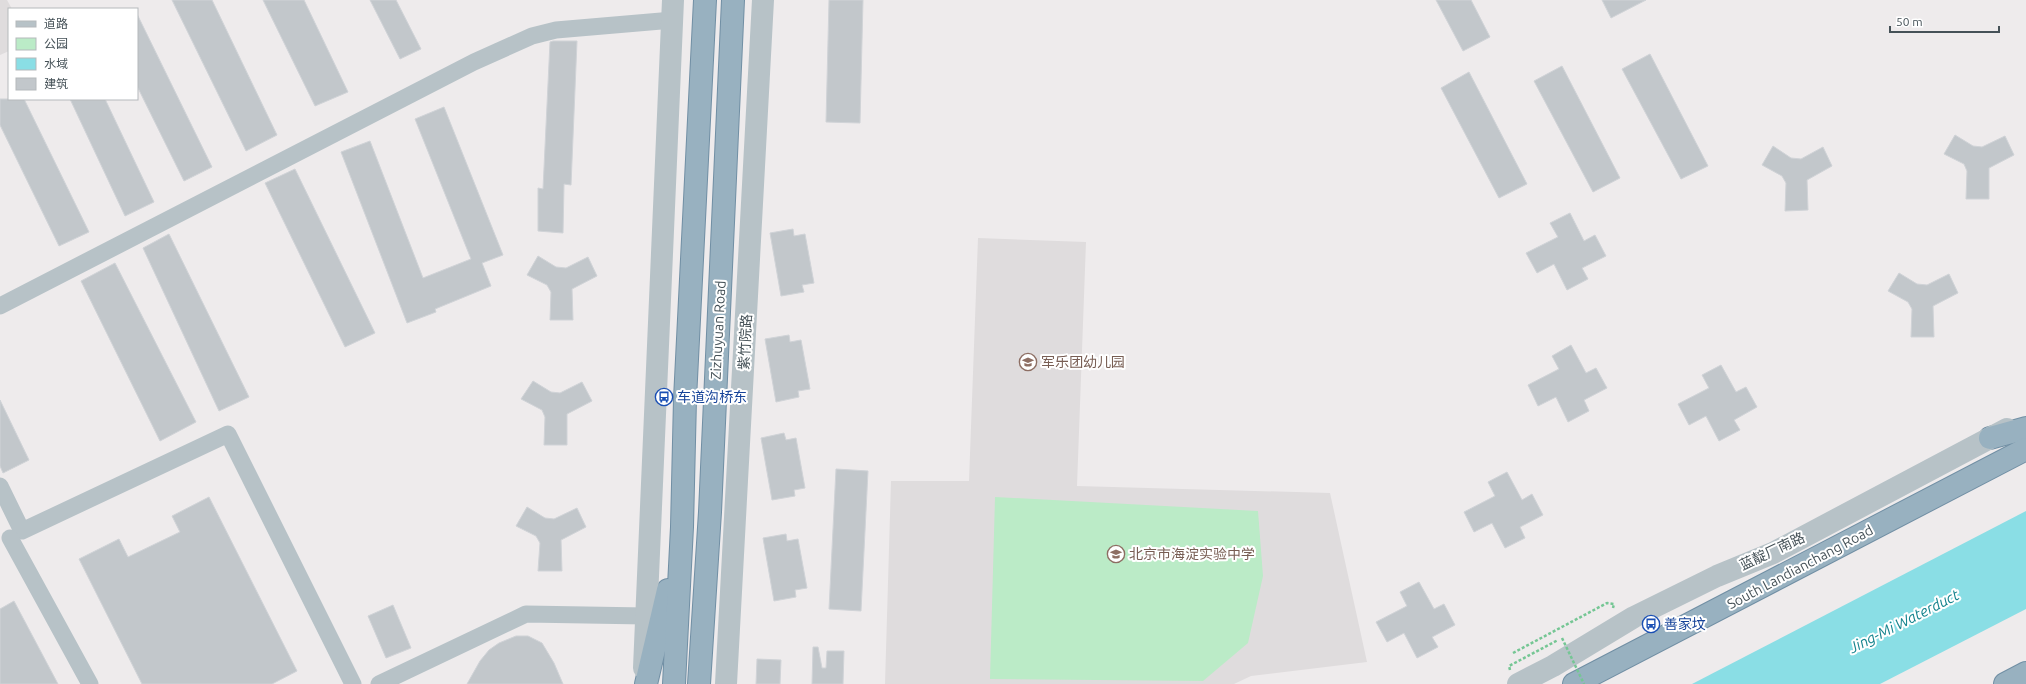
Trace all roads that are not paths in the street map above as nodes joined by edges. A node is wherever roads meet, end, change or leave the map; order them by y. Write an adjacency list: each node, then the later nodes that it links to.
1 (705, 0): 11 (highway, Zizhuyuan Road)
2 (733, 0): 20 (highway, Zizhuyuan Road)
3 (764, 0): 21 (street, 紫竹院路)
4 (673, 10): 5 (street); 13 (street)
5 (0, 306)
6 (2026, 419): 8 (street, 蓝靛厂南路)
7 (2026, 428): 8 (highway)
8 (1990, 438): 22 (street, 蓝靛厂南路)
9 (2026, 449): 23 (highway, South Landianchang Road)
10 (0, 486): 12 (street)
11 (682, 527): 18 (highway); 19 (highway, Zizhuyuan Road)
12 (11, 538): 15 (street); 16 (street)
13 (646, 616): 17 (street); 18 (street)
14 (2026, 673): 24 (highway)
15 (90, 684)
16 (353, 684)
17 (379, 684)
18 (645, 684)
19 (674, 684)
20 (699, 684)
21 (726, 684)
22 (1518, 684)
23 (1574, 684)
24 (2005, 684)

